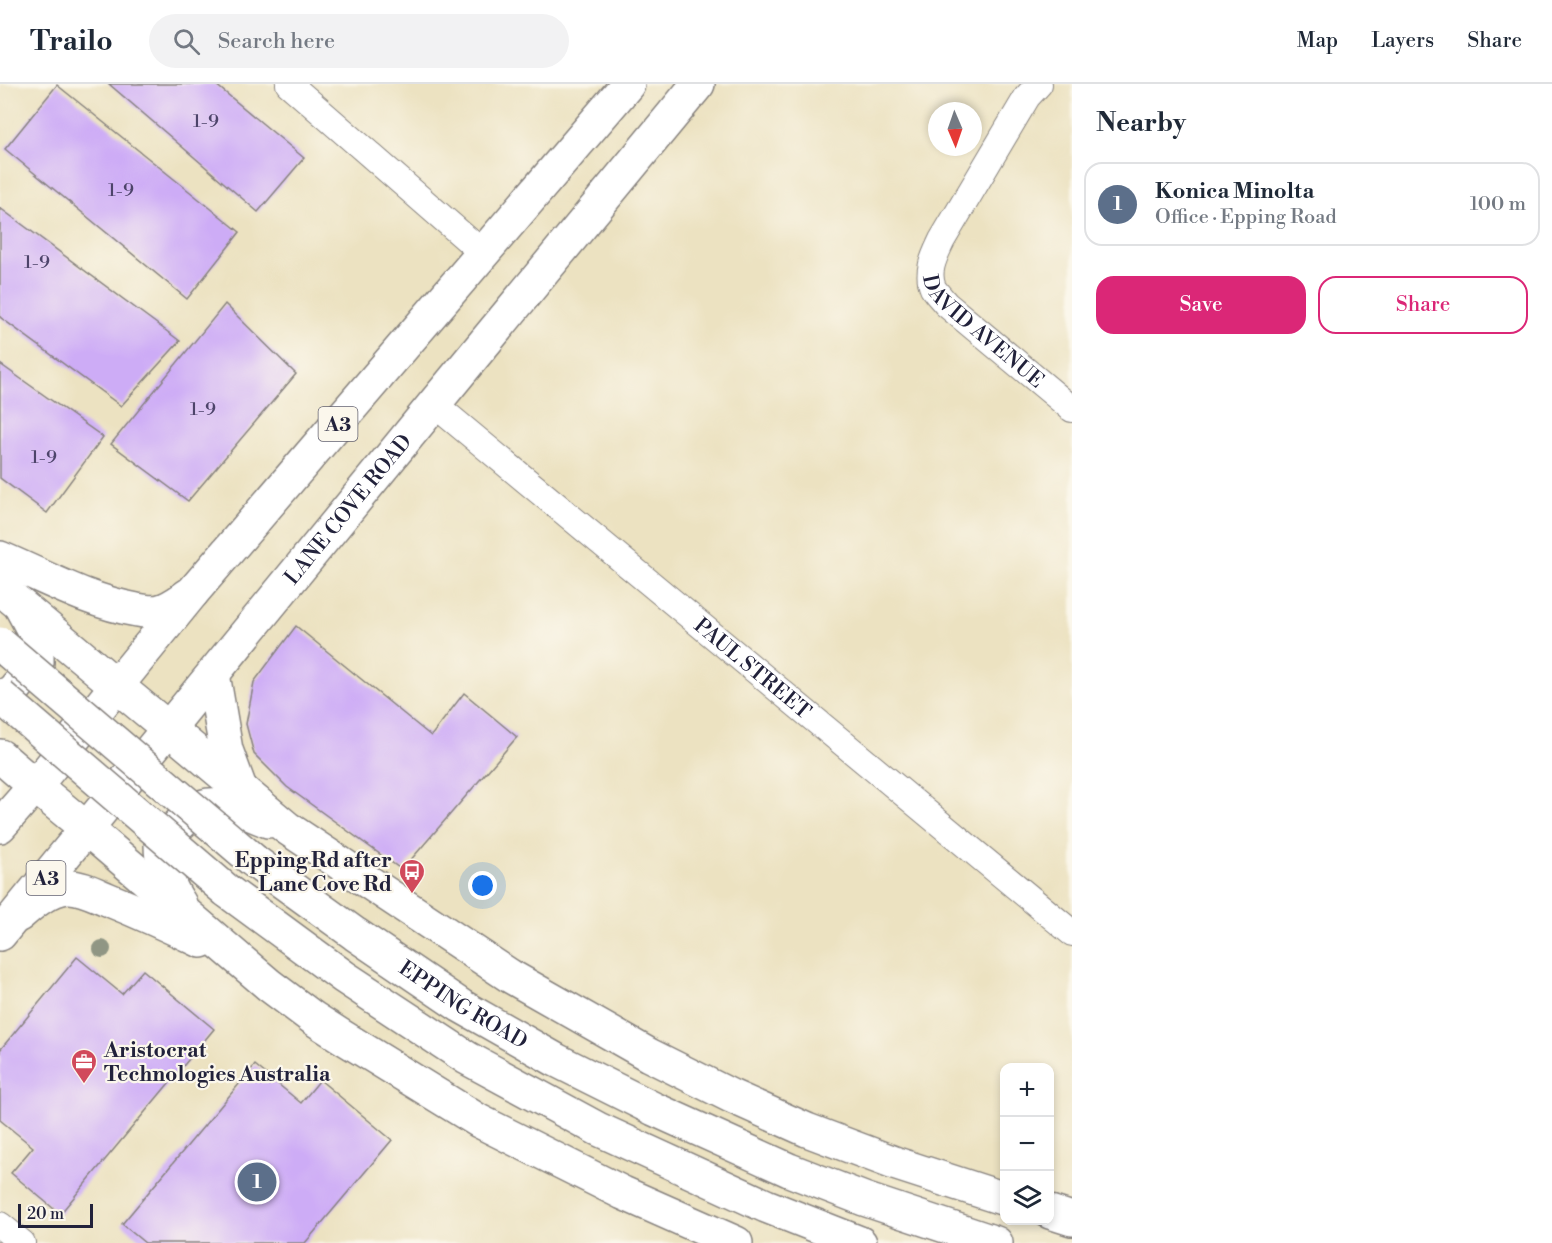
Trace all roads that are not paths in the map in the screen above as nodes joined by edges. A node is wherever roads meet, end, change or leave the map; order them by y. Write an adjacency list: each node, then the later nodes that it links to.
1 (289, 84): 5 (street)
2 (628, 84): 5 (main road, A3)
3 (698, 84): 6 (main road, LANE COVE ROAD / A3)
4 (1039, 84): 7 (street, DAVID AVENUE)
5 (484, 254): 9 (main road, A3)
6 (434, 404): 12 (main road, LANE COVE ROAD / A3); 24 (street, PAUL STREET)
7 (1072, 409)
8 (0, 558): 9 (main road)
9 (192, 593): 13 (main road, A3)
10 (10, 596): 13 (main road); 14 (main road)
11 (0, 644): 33 (main road, EPPING ROAD, bridge)
12 (213, 675): 15 (main road, LANE COVE ROAD / A3); 18 (main road)
13 (117, 686): 15 (main road); 17 (main road, A3)
14 (0, 697): 32 (main road, EPPING ROAD, bridge)
15 (169, 729): 18 (main road); 21 (main road, LANE COVE ROAD / A3)
16 (0, 756): 17 (main road)
17 (35, 786): 19 (main road, A3); 21 (main road)
18 (241, 790): 20 (main road)
19 (0, 826)
20 (287, 828): 22 (main road); 26 (main road)
21 (87, 829): 22 (main road); 23 (main road, LANE COVE ROAD / A3)
22 (188, 915): 25 (main road)
23 (3, 931): 25 (main road)
24 (1072, 933)
25 (240, 960): 31 (main road)
26 (1000, 1197)
27 (1054, 1213): 28 (main road)
28 (1072, 1219)
29 (0, 1225): 30 (street)
30 (22, 1243)
31 (736, 1243)
32 (860, 1243)
33 (996, 1243)

